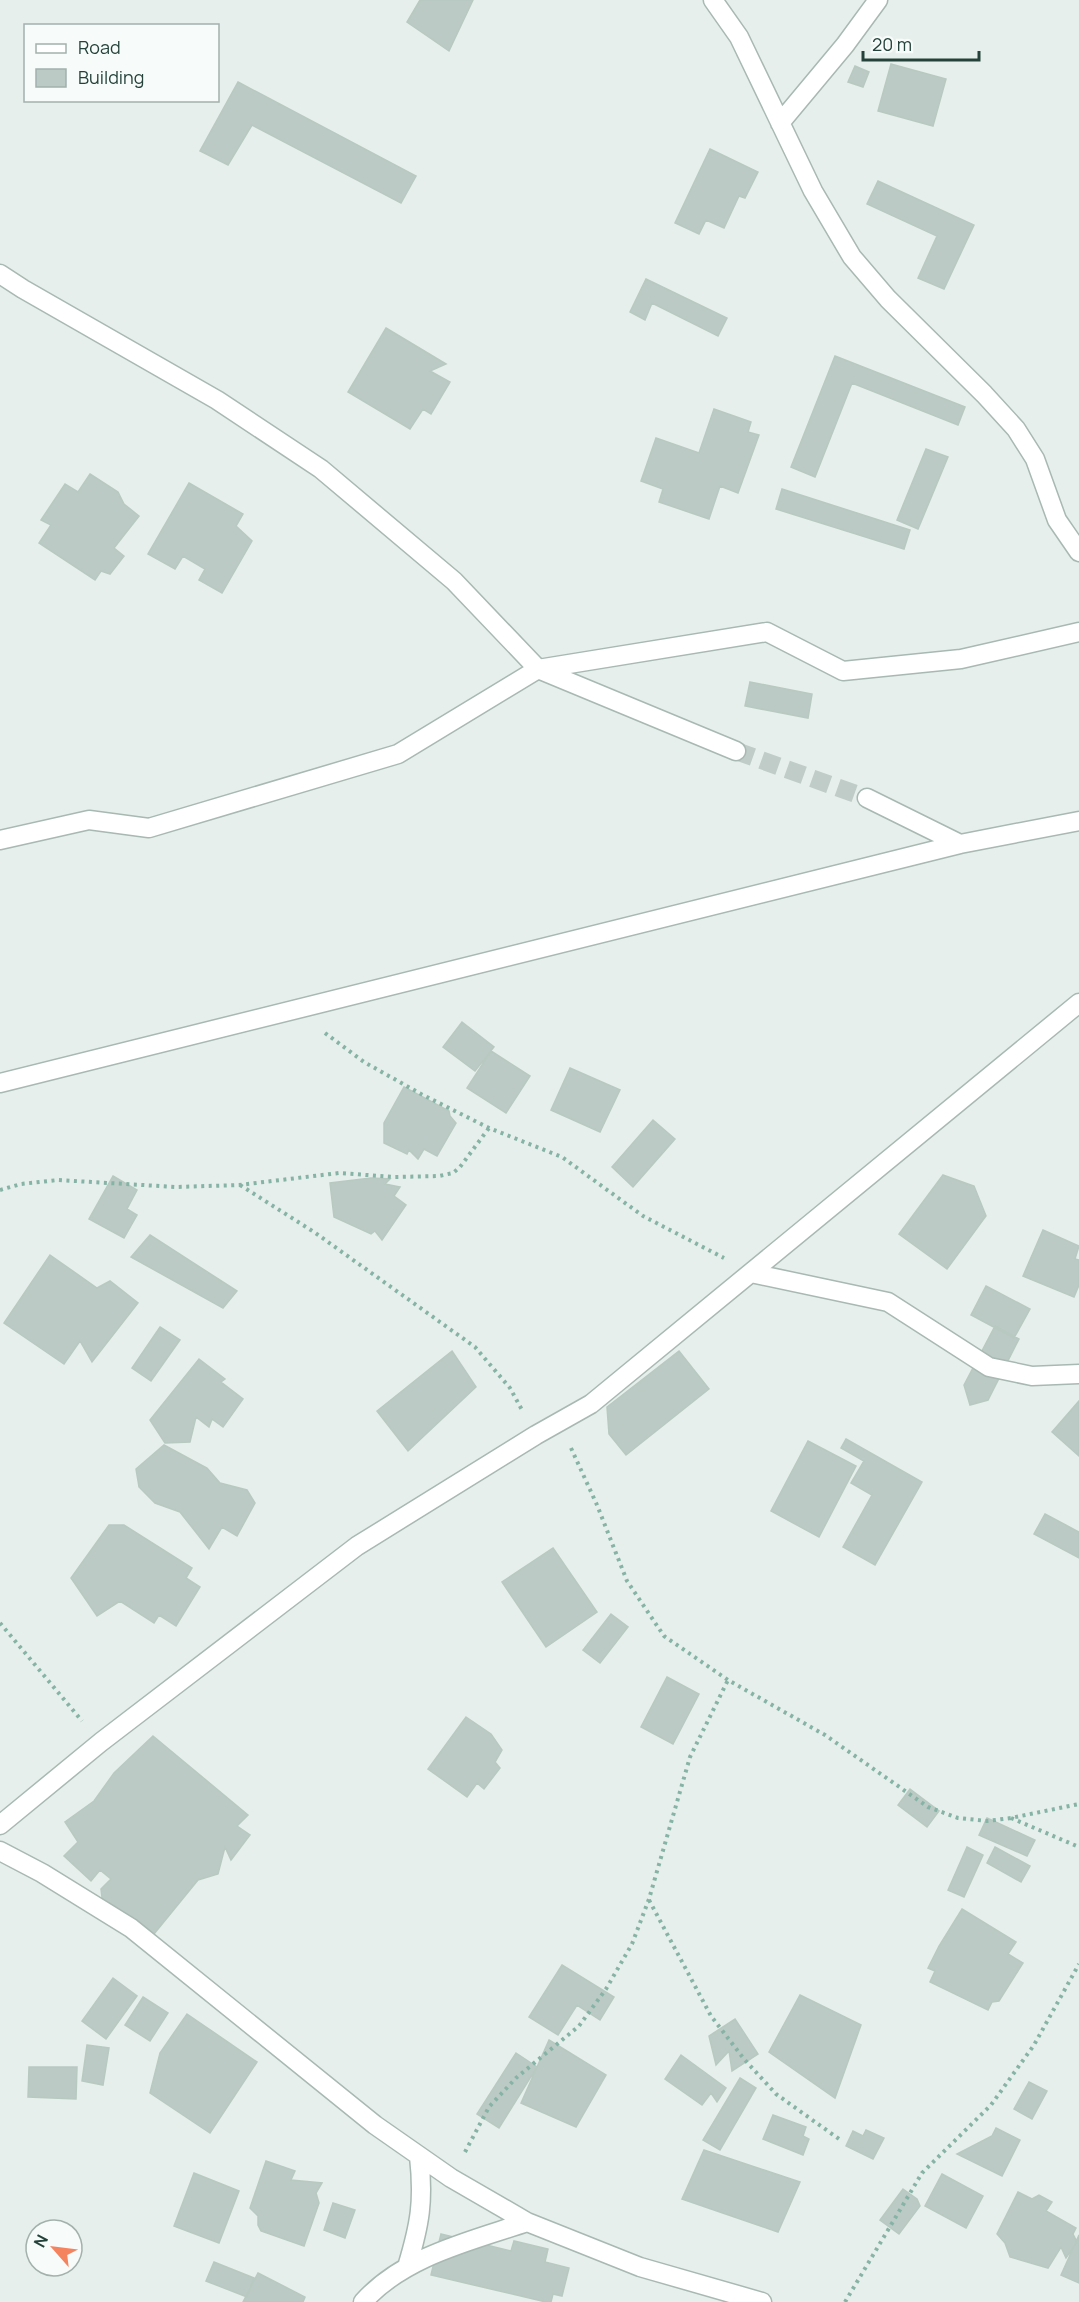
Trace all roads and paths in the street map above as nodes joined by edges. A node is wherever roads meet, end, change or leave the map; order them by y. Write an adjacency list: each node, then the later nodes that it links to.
1 (713, 0): 3 (street)
2 (878, 0): 3 (street)
3 (780, 123): 5 (street)
4 (0, 274): 7 (street)
5 (1079, 552)
6 (1079, 632): 7 (street)
7 (538, 669): 8 (street); 11 (street)
8 (736, 751)
9 (867, 798): 12 (street)
10 (1079, 821): 12 (street)
11 (0, 840)
12 (960, 844): 14 (street)
13 (1079, 1003): 19 (street)
14 (294, 1011): 15 (street); 16 (path)
15 (0, 1083)
16 (489, 1128): 17 (path); 19 (path)
17 (239, 1185): 18 (path); 22 (path)
18 (0, 1190)
19 (751, 1273): 20 (street); 21 (street)
20 (1079, 1374)
21 (559, 1421): 22 (street); 24 (path)
22 (536, 1435): 25 (street)
23 (0, 1623): 25 (path)
24 (728, 1680): 27 (path); 31 (path)
25 (101, 1742): 28 (street)
26 (1079, 1804): 27 (path)
27 (1011, 1818): 29 (path)
28 (0, 1825)
29 (1079, 1847)
30 (0, 1851): 34 (street)
31 (649, 1899): 33 (path); 35 (path)
32 (1079, 1964): 40 (path)
33 (839, 2139)
34 (419, 2156): 35 (street); 37 (street)
35 (451, 2178): 36 (street)
36 (527, 2222): 37 (street); 39 (street)
37 (407, 2267): 38 (street)
38 (363, 2302)
39 (762, 2302)
40 (845, 2302)

